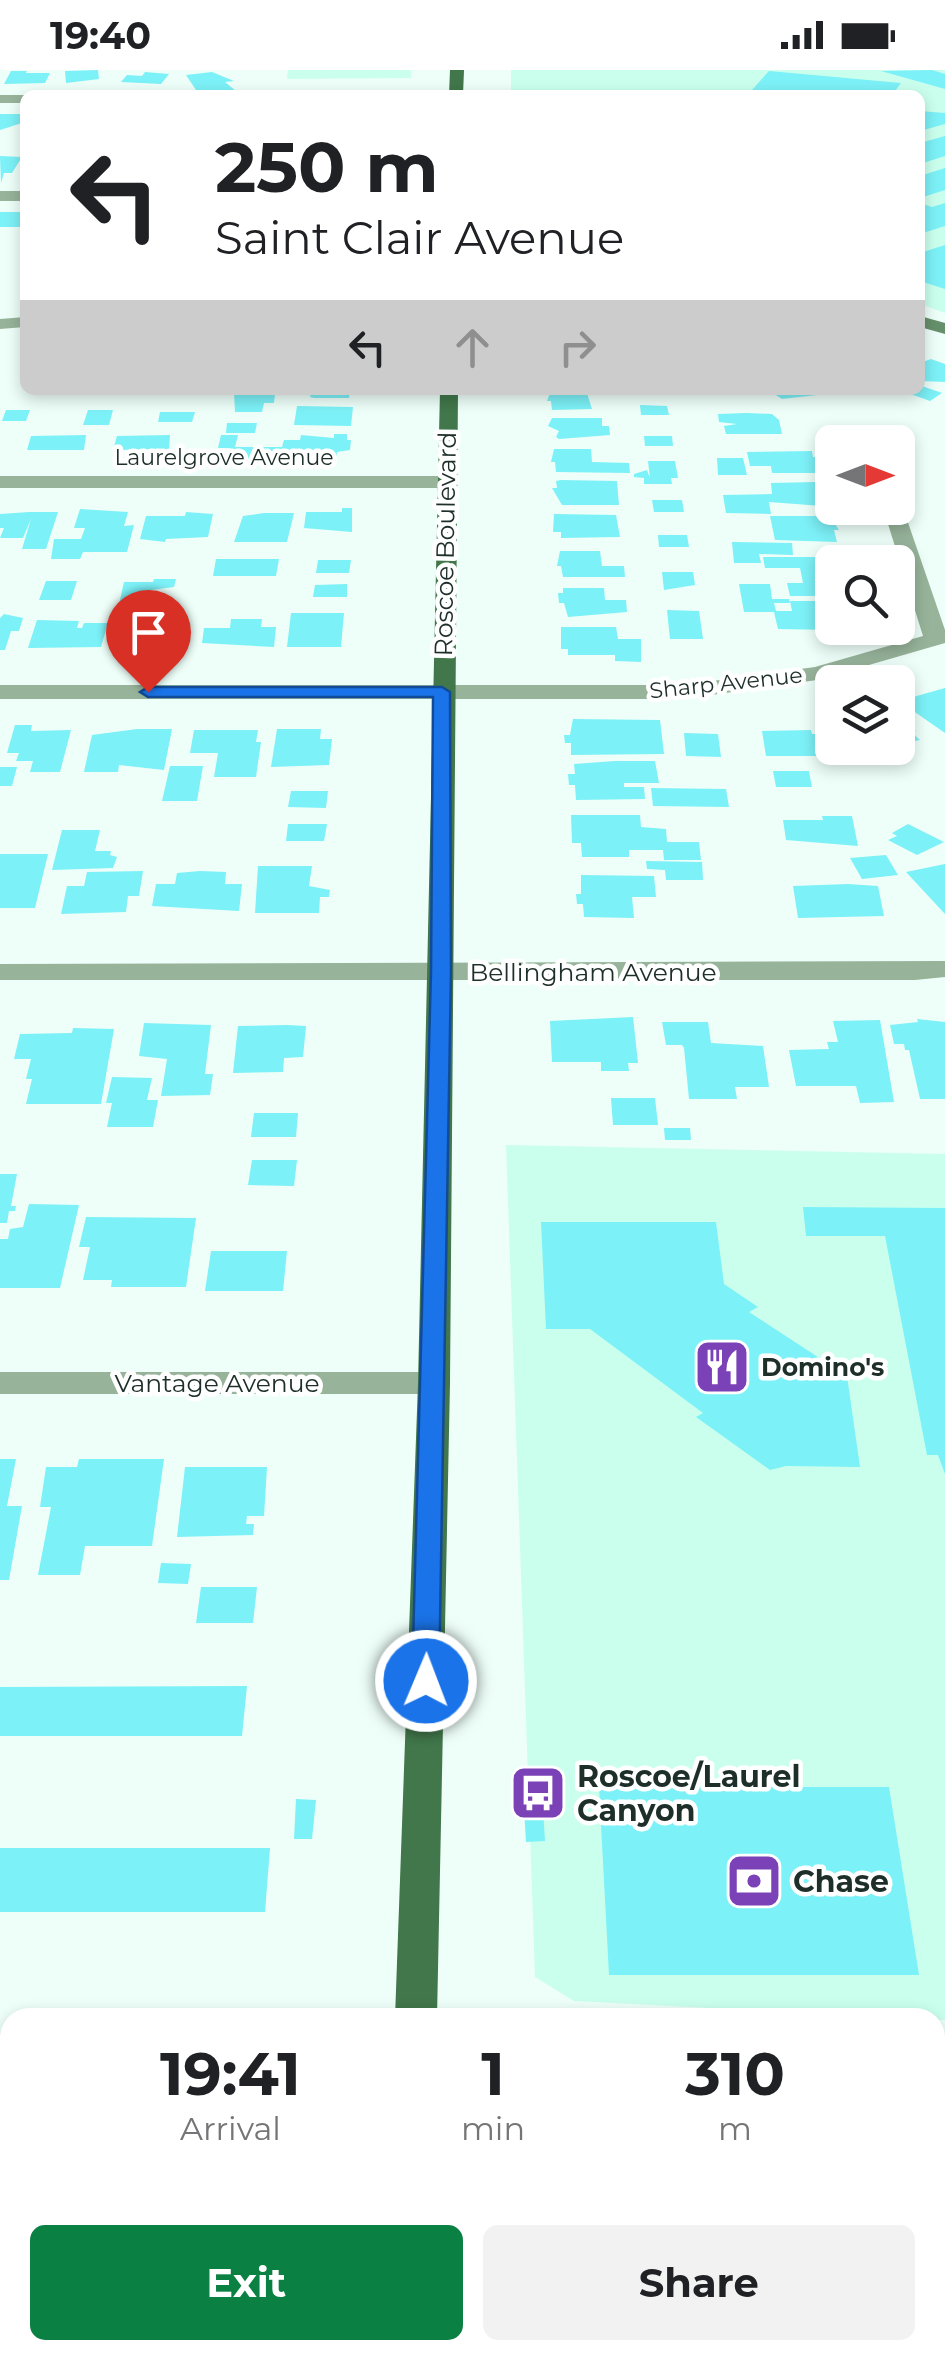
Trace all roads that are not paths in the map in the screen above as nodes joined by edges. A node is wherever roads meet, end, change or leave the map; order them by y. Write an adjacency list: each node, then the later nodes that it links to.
1 (449, 395): 3 (main road, Roscoe Boulevard)
2 (0, 482): 3 (street, Laurelgrove Avenue)
3 (448, 482): 7 (main road, Roscoe Boulevard)
4 (899, 525): 5 (street)
5 (940, 637): 7 (street, Sharp Avenue)
6 (0, 692): 7 (street, Sharp Avenue)
7 (442, 692): 10 (main road, Roscoe Boulevard)
8 (945, 968): 10 (street, Bellingham Avenue)
9 (0, 972): 10 (street, Bellingham Avenue)
10 (441, 972): 12 (main road, Roscoe Boulevard)
11 (0, 1383): 12 (street, Vantage Avenue)
12 (434, 1383): 13 (main road, Roscoe Boulevard)
13 (416, 2008)

